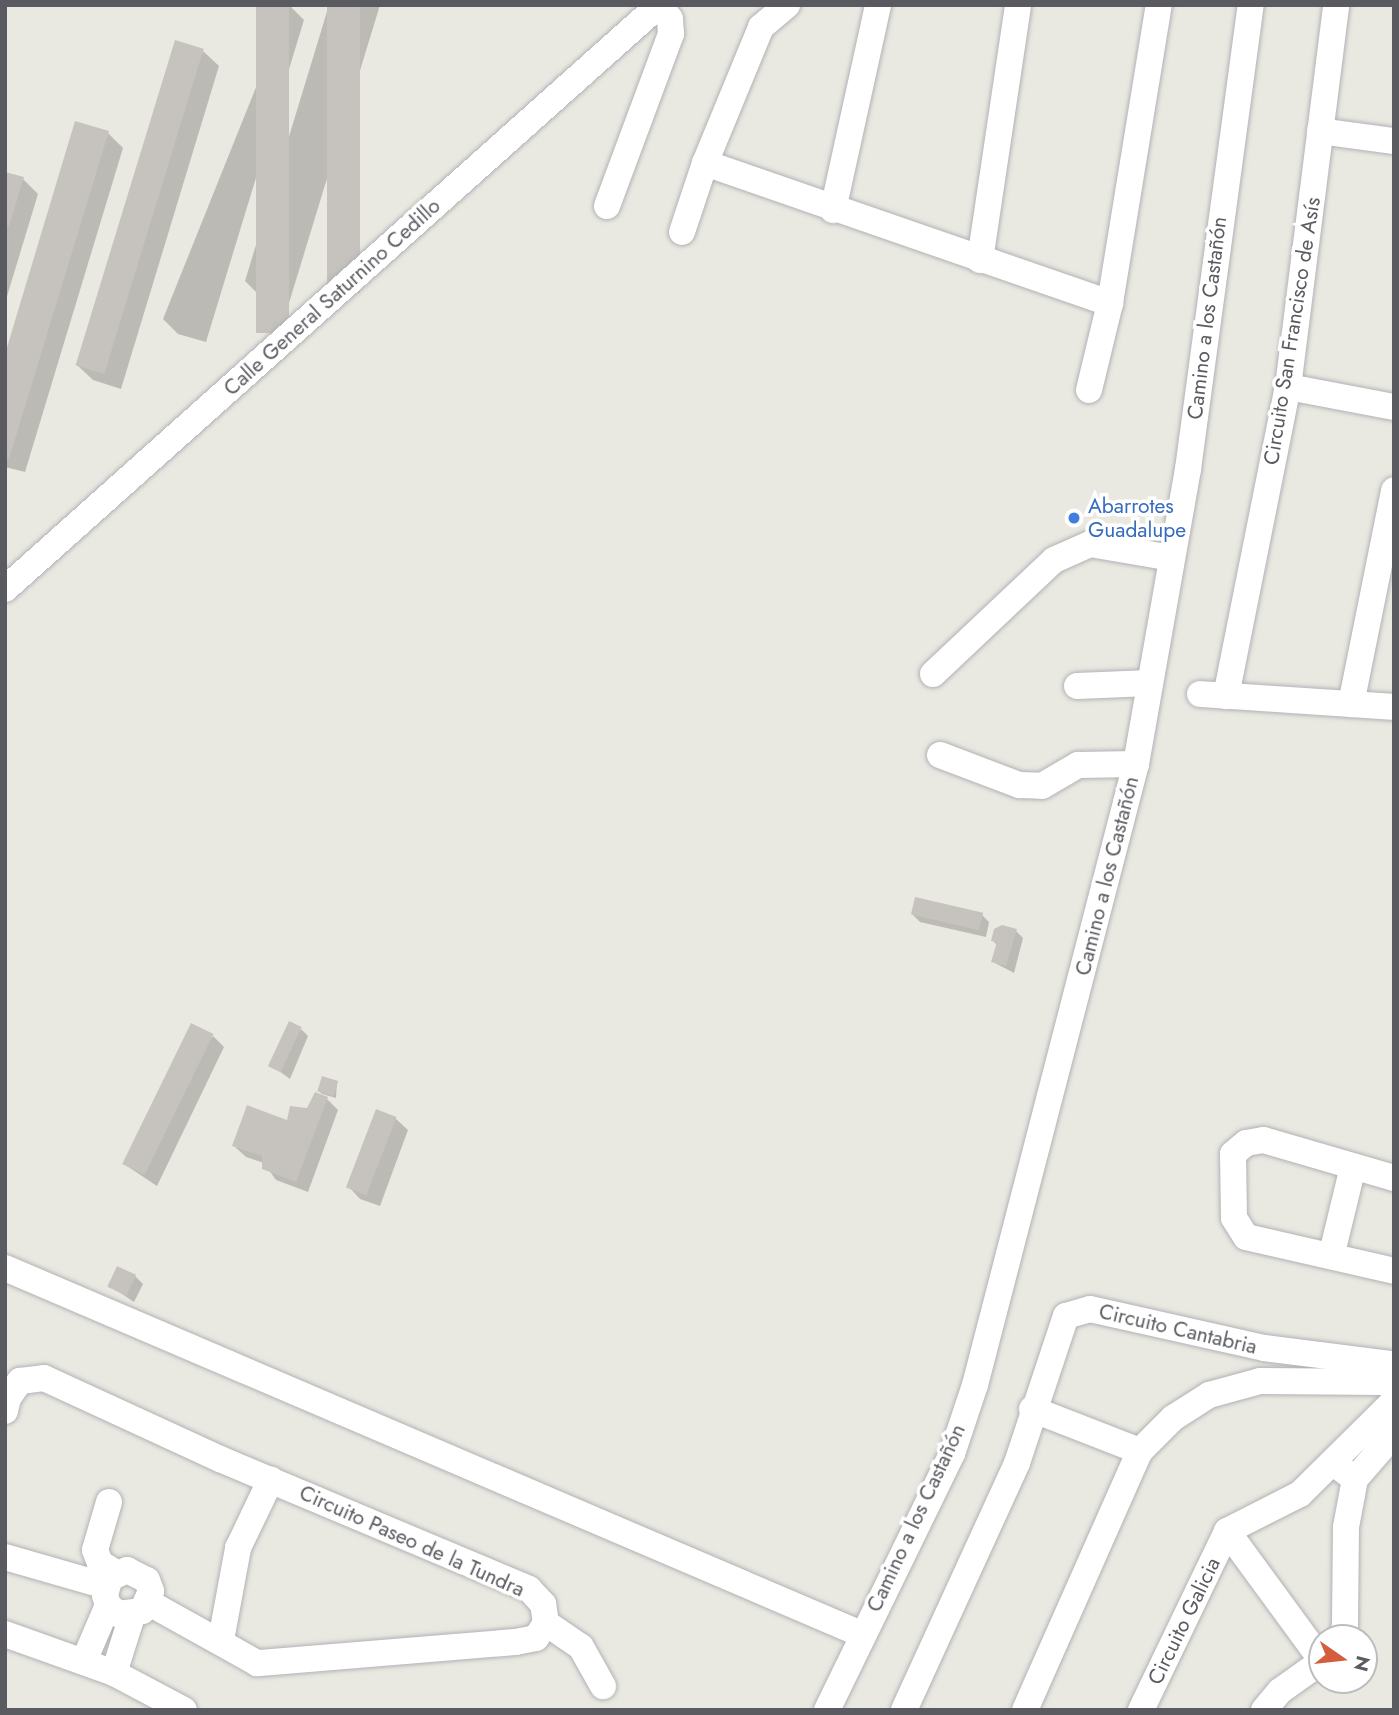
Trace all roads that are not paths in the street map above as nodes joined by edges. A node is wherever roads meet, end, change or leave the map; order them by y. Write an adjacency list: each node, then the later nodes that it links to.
1 (659, 5): 11 (street); 21 (street, Calle General Saturnino Cedillo)
2 (787, 5): 10 (street)
3 (878, 5): 12 (street)
4 (1159, 5): 15 (street)
5 (1251, 5): 20 (street, Camino a los Castañón)
6 (1336, 5): 8 (street, Circuito San Francisco de Asís)
7 (1015, 8): 14 (street)
8 (1321, 131): 9 (street); 16 (street, Circuito San Francisco de Asís)
9 (1394, 141)
10 (705, 163): 12 (street); 13 (street)
11 (607, 206)
12 (832, 210): 14 (street)
13 (682, 232)
14 (980, 260): 15 (street)
15 (1110, 303): 17 (street)
16 (1288, 387): 18 (street); 25 (street, Circuito San Francisco de Asís)
17 (1089, 390)
18 (1394, 407)
19 (1394, 490): 25 (street)
20 (1172, 558): 22 (street); 23 (street, Camino a los Castañón)
21 (5, 589)
22 (933, 674)
23 (1150, 683): 24 (street); 28 (street, Camino a los Castañón)
24 (1077, 686)
25 (1351, 704): 26 (street)
26 (1394, 707)
27 (940, 755): 28 (street)
28 (1136, 764): 51 (street, Camino a los Castañón)
29 (1353, 1167): 30 (street); 31 (street); 31 (street)
30 (1394, 1178)
31 (1332, 1253): 33 (street)
32 (5, 1268): 51 (street)
33 (1394, 1271)
34 (1264, 1348): 35 (street); 36 (street, Circuito Cantabria); 37 (street, Circuito Cantabria)
35 (1260, 1381): 36 (street, Circuito Cantabria); 40 (street, Circuito Cantabria)
36 (1391, 1383): 41 (street, Circuito Galicia)
37 (1032, 1409): 40 (street); 60 (street, Circuito Cantabria)
38 (5, 1411): 42 (street, Circuito Paseo de la Tundra)
39 (1394, 1434): 41 (street, Circuito Galicia)
40 (1140, 1451): 61 (street, Circuito Cantabria)
41 (1345, 1472): 44 (street, Circuito Galicia); 49 (street)
42 (271, 1479): 48 (street, Circuito Paseo de la Tundra); 52 (street)
43 (108, 1502): 46 (street)
44 (1227, 1531): 53 (street, Circuito Galicia); 62 (street, Circuito Galicia)
45 (5, 1557): 46 (street)
46 (110, 1588): 47 (street); 47 (street); 54 (street)
47 (140, 1609): 52 (street); 56 (street)
48 (546, 1623): 52 (street); 57 (street)
49 (1345, 1624)
50 (5, 1634): 54 (street)
51 (861, 1634): 59 (street, Camino a los Castañón)
52 (221, 1640)
53 (1308, 1642)
54 (84, 1661): 56 (street)
55 (1308, 1671): 63 (street, Circuito Galicia)
56 (114, 1673): 58 (street)
57 (603, 1686)
58 (184, 1710)
59 (827, 1710)
60 (904, 1710)
61 (1025, 1710)
62 (1142, 1710)
63 (1264, 1710)

